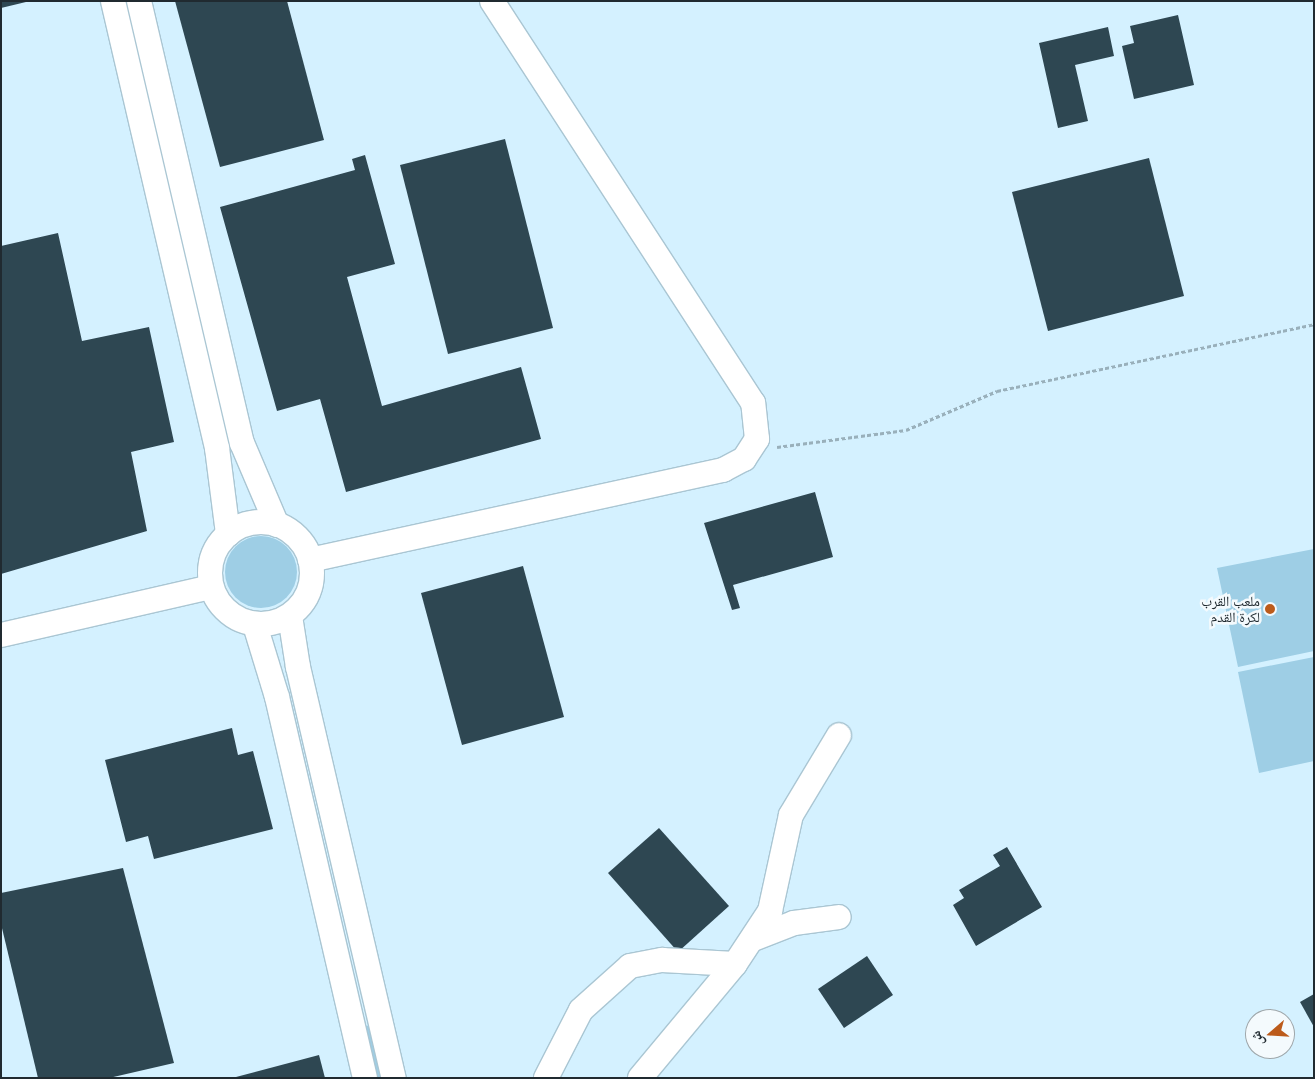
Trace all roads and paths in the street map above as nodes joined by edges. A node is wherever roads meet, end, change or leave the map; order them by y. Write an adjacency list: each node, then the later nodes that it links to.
1 (113, 1): 5 (street)
2 (139, 1): 4 (street)
3 (492, 1): 9 (street)
4 (172, 147): 5 (street); 6 (street)
5 (147, 152): 7 (street)
6 (207, 295): 7 (street); 10 (street)
7 (182, 300): 11 (street)
8 (1314, 324): 9 (path)
9 (752, 450): 12 (street)
10 (277, 525): 11 (street); 12 (street)
11 (228, 534): 13 (street)
12 (310, 560): 14 (street)
13 (211, 587): 15 (street); 16 (street)
14 (290, 616): 15 (street); 22 (street)
15 (255, 625): 21 (street)
16 (1, 635)
17 (839, 735): 19 (street)
18 (839, 917): 19 (street)
19 (753, 939): 20 (street)
20 (735, 964): 23 (street); 24 (street)
21 (365, 1078)
22 (394, 1078)
23 (546, 1078)
24 (640, 1078)

